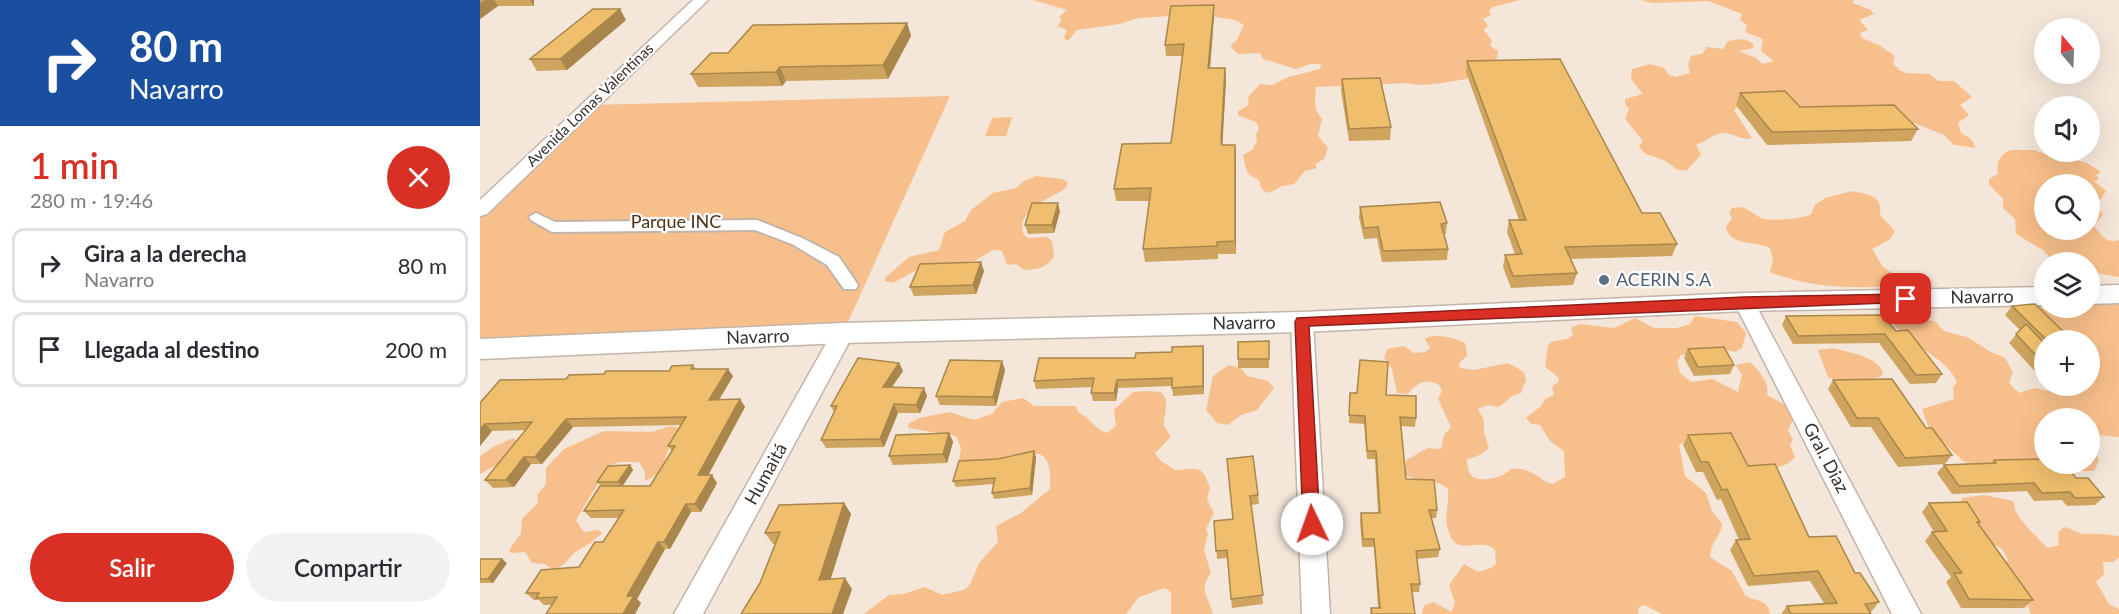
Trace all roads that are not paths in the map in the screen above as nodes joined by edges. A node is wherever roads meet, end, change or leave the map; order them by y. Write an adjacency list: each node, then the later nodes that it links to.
1 (701, 0): 2 (street, Avenida Lomas Valentinas)
2 (480, 210)
3 (536, 217): 4 (street)
4 (850, 285)
5 (2119, 294): 6 (street)
6 (2100, 295)
7 (2034, 296): 8 (street, Navarro)
8 (1744, 302): 9 (street, Navarro); 14 (street, Gral. Diaz)
9 (1302, 322): 10 (street, Navarro); 13 (street)
10 (843, 333): 11 (street, Navarro); 12 (street, Humaitá)
11 (480, 348)
12 (688, 614)
13 (1316, 614)
14 (1907, 614)

